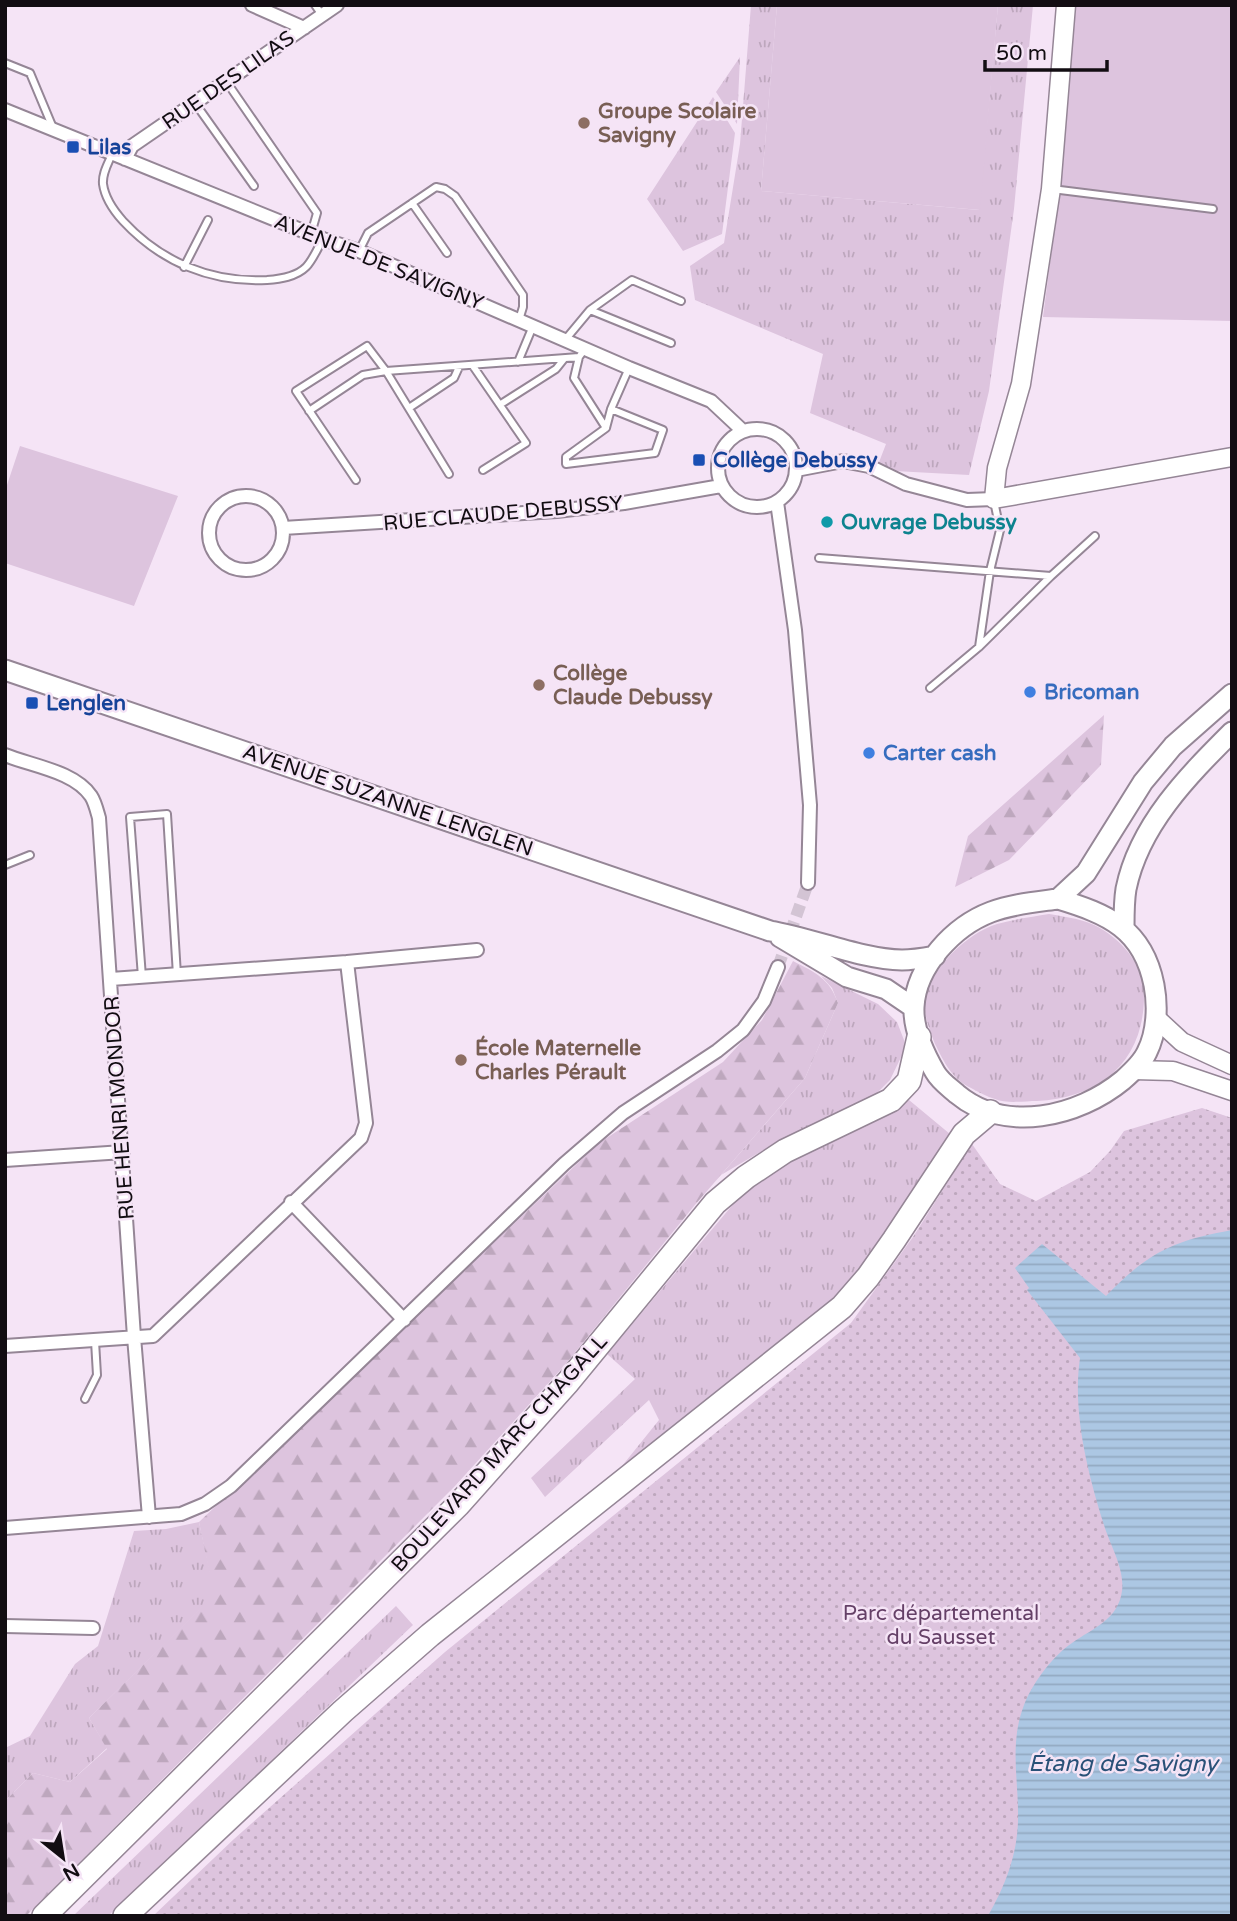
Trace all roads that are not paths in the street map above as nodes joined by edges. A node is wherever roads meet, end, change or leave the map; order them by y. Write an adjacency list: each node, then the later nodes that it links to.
1 (252, 5): 5 (street)
2 (337, 5): 4 (street, RUE DES LILAS)
3 (1066, 5): 14 (street)
4 (319, 10): 5 (street, RUE DES LILAS)
5 (304, 28): 7 (street, RUE DES LILAS)
6 (5, 63): 10 (lane)
7 (226, 81): 8 (street, RUE DES LILAS); 18 (lane)
8 (195, 103): 12 (street, RUE DES LILAS); 13 (lane)
9 (5, 110): 10 (street, AVENUE DE SAVIGNY)
10 (54, 129): 11 (street, AVENUE DE SAVIGNY)
11 (112, 154): 12 (street, AVENUE DE SAVIGNY); 21 (lane)
12 (125, 159): 18 (street, AVENUE DE SAVIGNY)
13 (254, 186)
14 (1051, 189): 16 (lane); 47 (street)
15 (412, 203): 19 (lane); 20 (lane); 24 (lane)
16 (1213, 209)
17 (208, 220): 21 (lane)
18 (317, 237): 19 (street, AVENUE DE SAVIGNY); 21 (lane)
19 (359, 251): 24 (street, AVENUE DE SAVIGNY)
20 (447, 253)
21 (184, 267)
22 (681, 301): 23 (lane)
23 (590, 310): 26 (lane); 27 (lane)
24 (519, 320): 25 (street, AVENUE DE SAVIGNY)
25 (533, 326): 26 (street, AVENUE DE SAVIGNY); 30 (lane)
26 (565, 340): 28 (street, AVENUE DE SAVIGNY)
27 (671, 343)
28 (582, 353): 29 (lane); 33 (street, AVENUE DE SAVIGNY); 39 (lane)
29 (564, 358): 30 (lane); 35 (lane)
30 (518, 362): 31 (lane)
31 (472, 366): 32 (lane); 35 (lane)
32 (459, 367): 34 (lane); 36 (lane)
33 (629, 368): 37 (lane); 40 (street, AVENUE DE SAVIGNY)
34 (386, 371): 36 (lane); 38 (lane); 38 (lane)
35 (500, 404): 42 (lane)
36 (409, 408): 44 (lane)
37 (611, 408): 39 (lane); 39 (lane)
38 (309, 411): 45 (lane)
39 (606, 428)
40 (743, 431): 43 (street); 46 (street)
41 (1232, 457): 47 (street)
42 (484, 470)
43 (796, 470): 47 (street); 48 (street)
44 (449, 474)
45 (356, 480)
46 (721, 486): 48 (street); 49 (street, RUE CLAUDE DEBUSSY)
47 (994, 499): 52 (lane)
48 (777, 502): 62 (street)
49 (284, 528): 49 (street)
50 (1096, 536): 53 (lane)
51 (819, 558): 52 (lane)
52 (990, 571): 53 (lane); 54 (lane)
53 (1051, 576): 54 (lane)
54 (979, 648): 56 (lane)
55 (5, 670): 65 (main road, AVENUE SUZANNE LENGLEN)
56 (930, 688)
57 (1232, 694): 63 (main road)
58 (1232, 732): 64 (main road)
59 (5, 755): 72 (street, RUE HENRI MONDOR)
60 (30, 855): 61 (lane)
61 (5, 865)
62 (808, 883)
63 (1058, 899): 64 (main road); 67 (main road)
64 (1124, 927): 74 (main road)
65 (770, 930): 67 (main road, AVENUE SUZANNE LENGLEN); 73 (main road, AVENUE SUZANNE LENGLEN)
66 (477, 950): 68 (street)
67 (934, 956): 73 (main road)
68 (347, 962): 70 (street); 82 (street)
69 (778, 967): 83 (street)
70 (177, 975): 71 (street); 71 (lane)
71 (142, 977): 72 (street)
72 (111, 979): 80 (street, RUE HENRI MONDOR)
73 (914, 1008): 75 (main road)
74 (1156, 1018): 76 (street); 77 (main road)
75 (919, 1037): 79 (main road); 92 (highway, BOULEVARD MARC CHAGALL)
76 (1232, 1065)
77 (1134, 1070): 78 (street); 79 (main road)
78 (1232, 1091)
79 (990, 1112): 93 (highway)
80 (123, 1152): 81 (street); 84 (street, RUE HENRI MONDOR)
81 (5, 1160)
82 (292, 1202): 83 (street); 84 (street)
83 (404, 1320): 88 (street)
84 (134, 1338): 85 (street); 88 (street, RUE HENRI MONDOR)
85 (95, 1340): 86 (street); 87 (lane)
86 (5, 1346)
87 (85, 1399)
88 (149, 1517): 89 (street)
89 (5, 1528)
90 (5, 1626): 91 (street)
91 (93, 1628)
92 (44, 1916)
93 (125, 1916)

